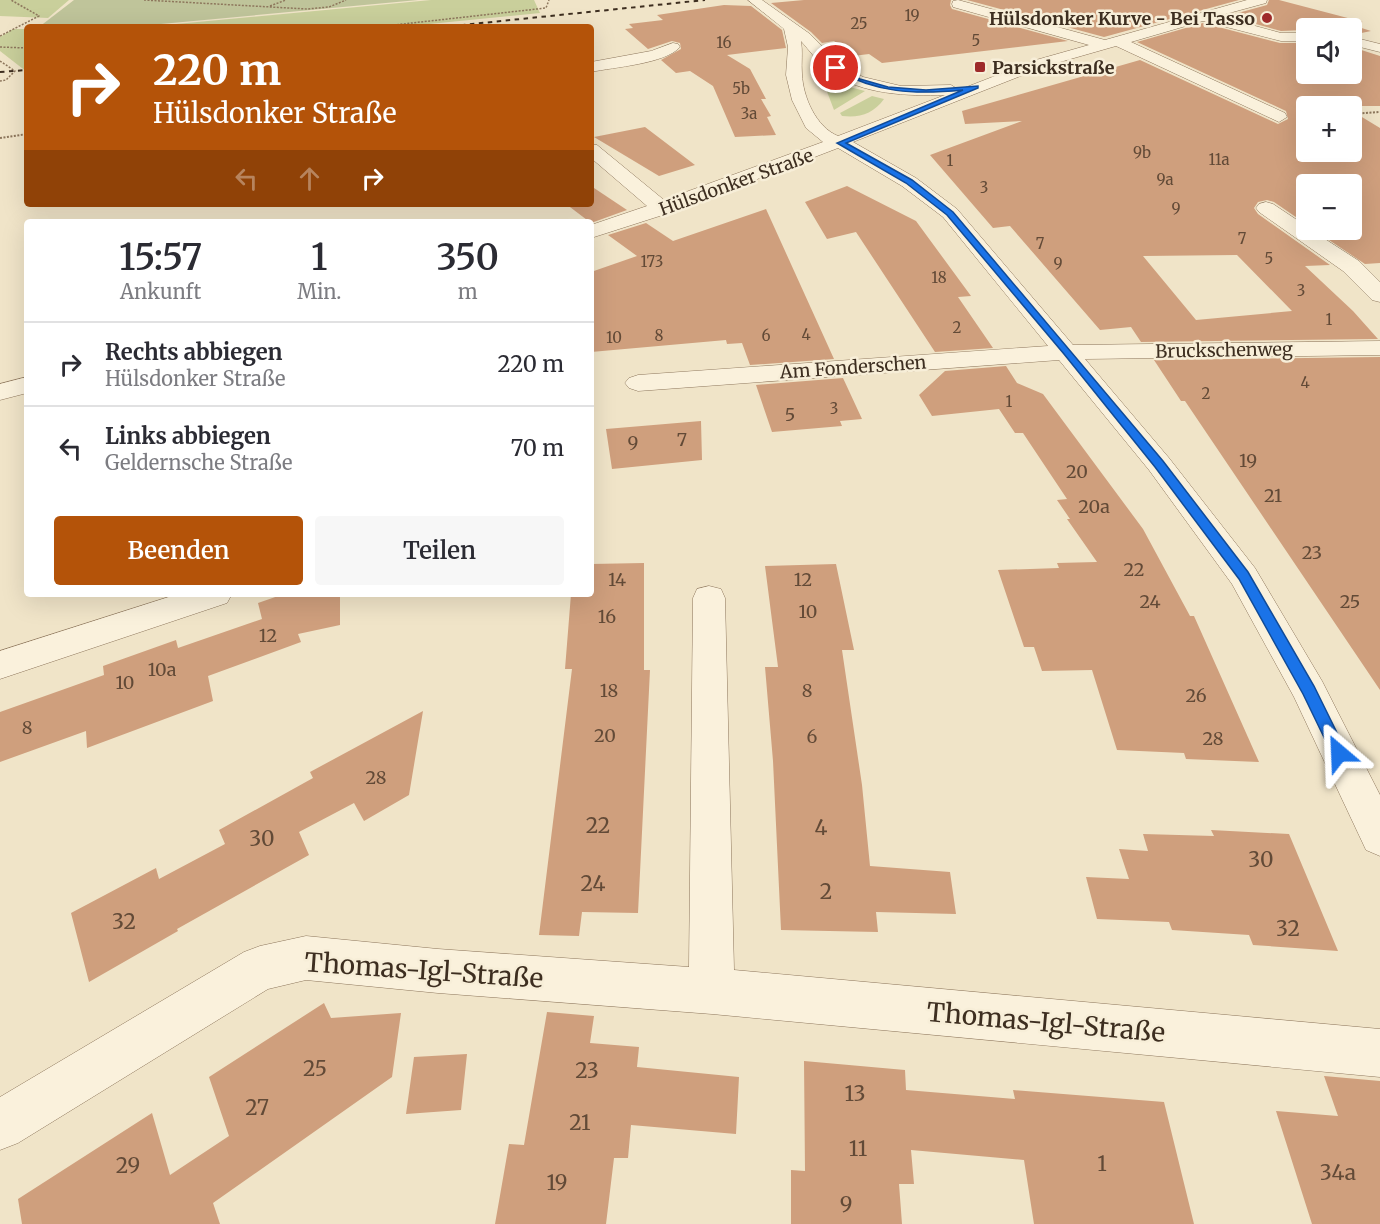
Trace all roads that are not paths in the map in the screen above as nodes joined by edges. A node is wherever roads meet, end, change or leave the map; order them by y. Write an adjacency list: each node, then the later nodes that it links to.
1 (754, 0): 5 (street)
2 (1261, 0): 4 (street)
3 (958, 4): 7 (street)
4 (1201, 16): 6 (street); 7 (street)
5 (791, 28): 9 (street); 17 (street)
6 (1296, 36)
7 (1109, 42): 14 (street); 15 (street)
8 (1362, 44): 11 (street)
9 (812, 46): 13 (street); 14 (street)
10 (673, 47): 12 (street)
11 (1380, 48)
12 (594, 66)
13 (815, 71)
14 (976, 87): 17 (street, Hülsdonker Straße)
15 (1279, 117)
16 (836, 123): 17 (street)
17 (841, 143): 20 (street, Hülsdonker Straße); 24 (street)
18 (594, 152): 20 (street)
19 (1266, 208): 22 (street)
20 (662, 209): 21 (street, Hülsdonker Straße)
21 (594, 231)
22 (1380, 295)
23 (1380, 348): 24 (street, Bruckschenweg)
24 (1068, 352): 25 (street, Am Fonderschen); 31 (street)
25 (638, 383)
26 (24, 387): 27 (street)
27 (0, 392)
28 (207, 597): 30 (street)
29 (709, 598): 32 (street)
30 (0, 665)
31 (1380, 837)
32 (712, 991): 33 (street, Thomas-Igl-Straße); 34 (street, Thomas-Igl-Straße)
33 (1380, 1053)
34 (0, 1125)

